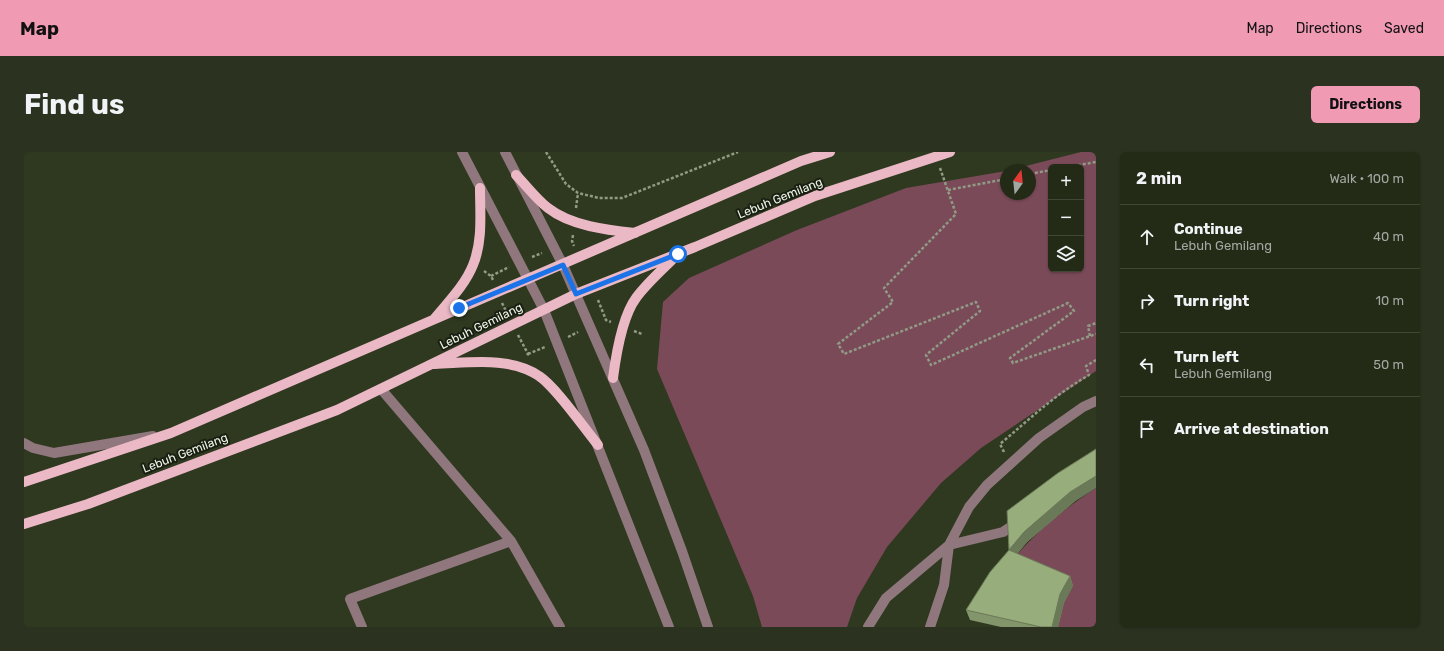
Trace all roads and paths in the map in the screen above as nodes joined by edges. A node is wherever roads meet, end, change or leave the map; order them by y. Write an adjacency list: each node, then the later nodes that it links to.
1 (462, 152): 14 (street)
2 (505, 152): 12 (street)
3 (546, 152): 4 (path)
4 (738, 152)
5 (830, 152): 16 (main road, Lebuh Gemilang)
6 (950, 152): 7 (main road, Lebuh Gemilang)
7 (936, 156): 15 (path); 17 (main road, Lebuh Gemilang)
8 (1096, 162): 9 (path)
9 (1084, 164)
10 (1048, 171): 11 (path)
11 (1036, 173)
12 (516, 175): 16 (main road); 18 (street)
13 (1000, 180): 15 (path)
14 (480, 188): 19 (street); 22 (main road)
15 (948, 190): 25 (path)
16 (636, 233): 18 (main road, Lebuh Gemilang)
17 (678, 254): 20 (main road, Lebuh Gemilang); 28 (main road)
18 (563, 265): 19 (main road, Lebuh Gemilang); 20 (street)
19 (527, 279): 21 (street); 22 (main road, Lebuh Gemilang)
20 (576, 294): 21 (main road, Lebuh Gemilang); 28 (street)
21 (544, 310): 27 (main road, Lebuh Gemilang); 33 (street)
22 (434, 319): 31 (main road, Lebuh Gemilang)
23 (1096, 323): 25 (path)
24 (1096, 334): 25 (path)
25 (1090, 336)
26 (1096, 360): 34 (path)
27 (431, 364): 29 (main road, Lebuh Gemilang); 33 (main road)
28 (612, 378): 43 (street)
29 (381, 388): 37 (main road, Lebuh Gemilang); 38 (street)
30 (1096, 401): 34 (street)
31 (171, 433): 32 (street); 35 (main road, Lebuh Gemilang)
32 (24, 442)
33 (598, 445): 42 (street)
34 (1011, 463): 39 (street)
35 (24, 482)
36 (1028, 515): 39 (street)
37 (24, 524)
38 (511, 541): 40 (street); 41 (street)
39 (950, 545): 44 (street); 45 (street)
40 (362, 627)
41 (560, 627)
42 (669, 627)
43 (708, 627)
44 (868, 627)
45 (930, 627)

